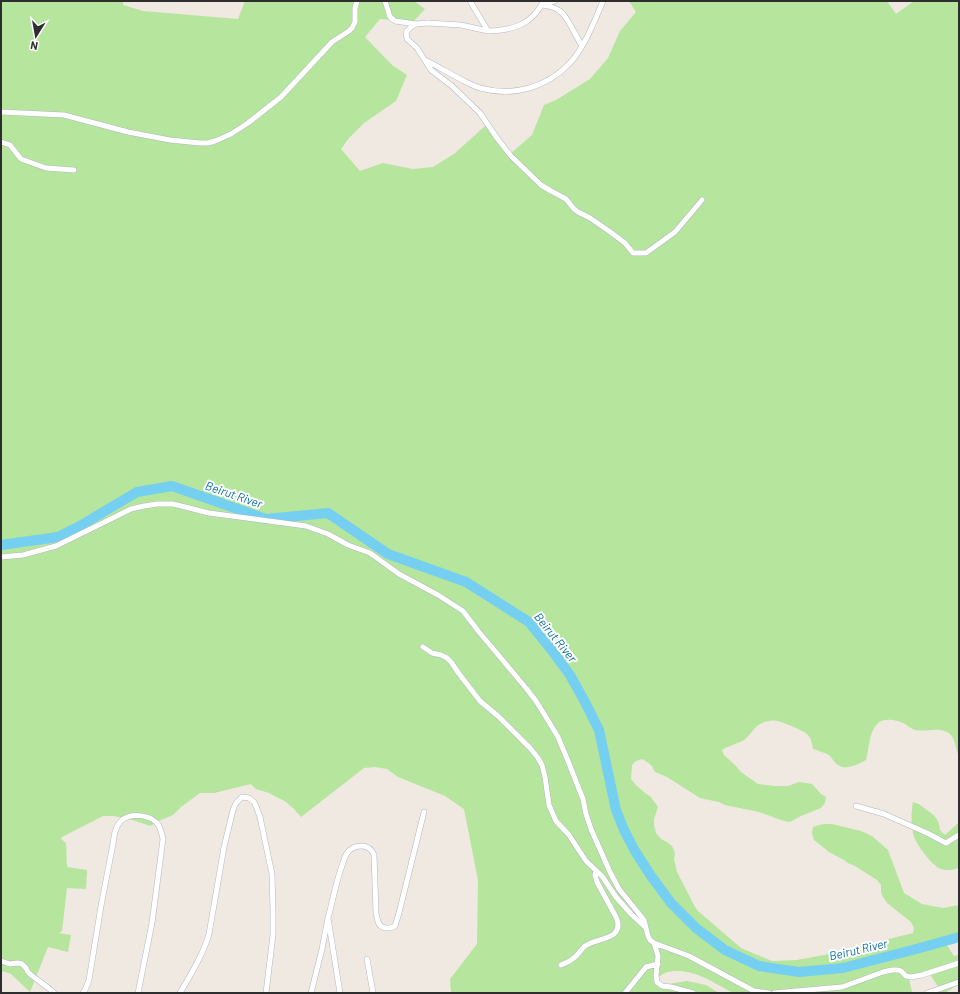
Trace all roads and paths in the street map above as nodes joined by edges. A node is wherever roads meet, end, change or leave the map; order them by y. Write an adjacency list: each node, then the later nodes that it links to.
1 (357, 1): 11 (street)
2 (385, 1): 7 (street)
3 (470, 1): 8 (street)
4 (555, 1): 6 (street)
5 (603, 1): 9 (street)
6 (543, 3): 8 (street); 9 (street)
7 (416, 24): 8 (street); 10 (street)
8 (488, 31)
9 (582, 46): 10 (street)
10 (425, 60): 14 (street)
11 (1, 112)
12 (1, 142): 13 (street)
13 (74, 170)
14 (702, 200)
15 (1, 557): 22 (street)
16 (423, 647): 20 (street)
17 (856, 806): 19 (street)
18 (424, 812): 21 (street)
19 (959, 835)
20 (596, 872): 22 (street); 27 (street)
21 (328, 918): 35 (street); 36 (street)
22 (646, 927): 23 (street)
23 (654, 943): 28 (street); 40 (street)
24 (367, 960): 37 (street)
25 (1, 962): 30 (street)
26 (959, 963): 41 (street)
27 (561, 964)
28 (658, 964): 38 (street); 39 (street)
29 (959, 982): 42 (street)
30 (54, 993)
31 (83, 993): 32 (street)
32 (138, 993)
33 (180, 993): 34 (street)
34 (266, 993)
35 (310, 993)
36 (340, 993)
37 (373, 993)
38 (625, 993)
39 (693, 993)
40 (770, 993)
41 (774, 993)
42 (927, 993)

